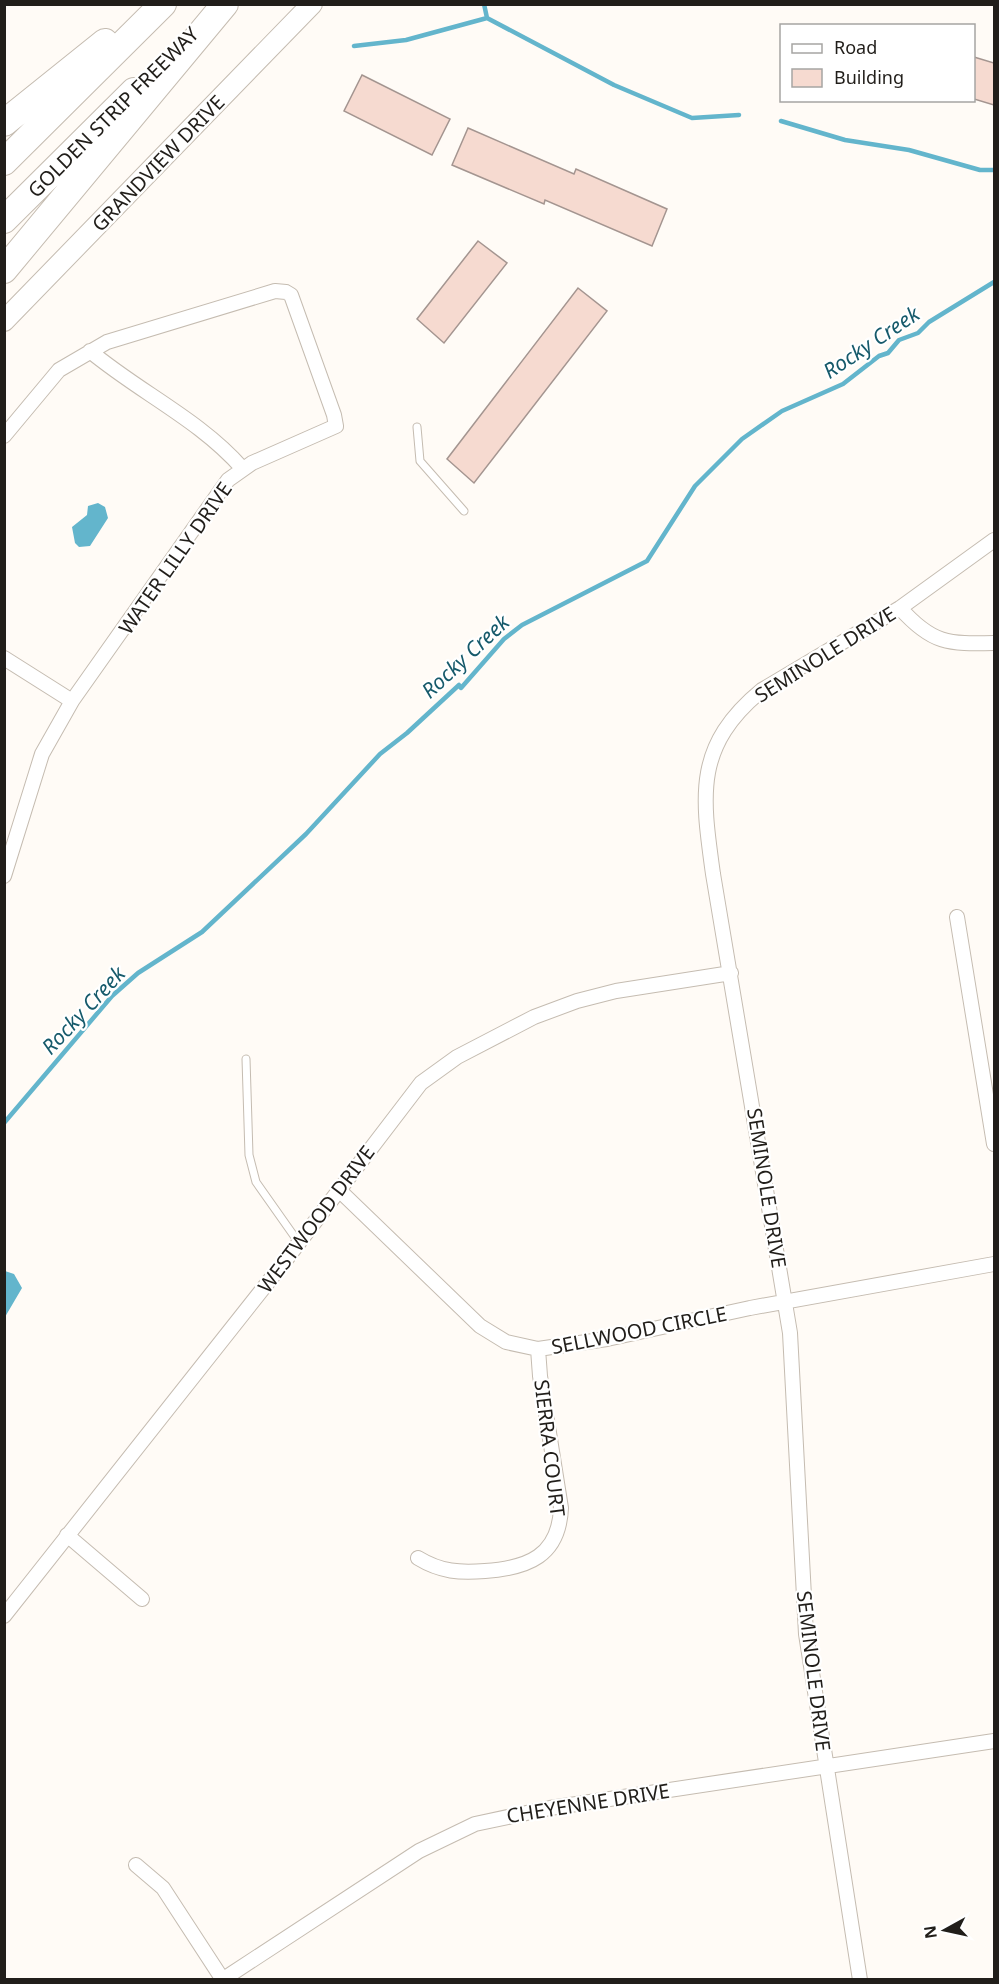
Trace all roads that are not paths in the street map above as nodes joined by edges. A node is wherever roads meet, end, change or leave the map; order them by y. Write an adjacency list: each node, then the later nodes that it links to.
1 (152, 4): 5 (highway)
2 (163, 4): 6 (highway, GOLDEN STRIP FREEWAY)
3 (223, 4): 7 (highway, GOLDEN STRIP FREEWAY); 8 (highway)
4 (312, 4): 9 (street, GRANDVIEW DRIVE)
5 (4, 123)
6 (4, 162)
7 (4, 220)
8 (4, 270)
9 (4, 321)
10 (90, 351): 12 (street, WATER LILLY DRIVE); 13 (street); 13 (street, WATER LILLY DRIVE)
11 (417, 427): 14 (lane)
12 (4, 436)
13 (242, 468): 19 (street, WATER LILLY DRIVE)
14 (464, 511)
15 (994, 540): 16 (street, SEMINOLE DRIVE)
16 (900, 608): 17 (street); 22 (street, SEMINOLE DRIVE)
17 (994, 644)
18 (4, 658): 19 (street)
19 (72, 701): 20 (street, WATER LILLY DRIVE)
20 (4, 876)
21 (957, 917): 24 (street)
22 (730, 973): 25 (street, WESTWOOD DRIVE); 28 (street, SEMINOLE DRIVE)
23 (246, 1059): 26 (lane)
24 (994, 1144)
25 (339, 1190): 26 (street, WESTWOOD DRIVE); 29 (street, SELLWOOD CIRCLE)
26 (299, 1243): 30 (street, WESTWOOD DRIVE)
27 (994, 1264): 28 (street, SELLWOOD CIRCLE)
28 (785, 1302): 29 (street, SELLWOOD CIRCLE); 35 (street, SEMINOLE DRIVE)
29 (538, 1349): 31 (street, SIERRA COURT)
30 (67, 1535): 32 (street); 33 (street, WESTWOOD DRIVE)
31 (418, 1558)
32 (142, 1599)
33 (4, 1616)
34 (994, 1741): 35 (street, CHEYENNE DRIVE)
35 (826, 1765): 37 (street, CHEYENNE DRIVE); 38 (street, SEMINOLE DRIVE)
36 (136, 1865): 37 (street)
37 (223, 1979)
38 (860, 1980)

